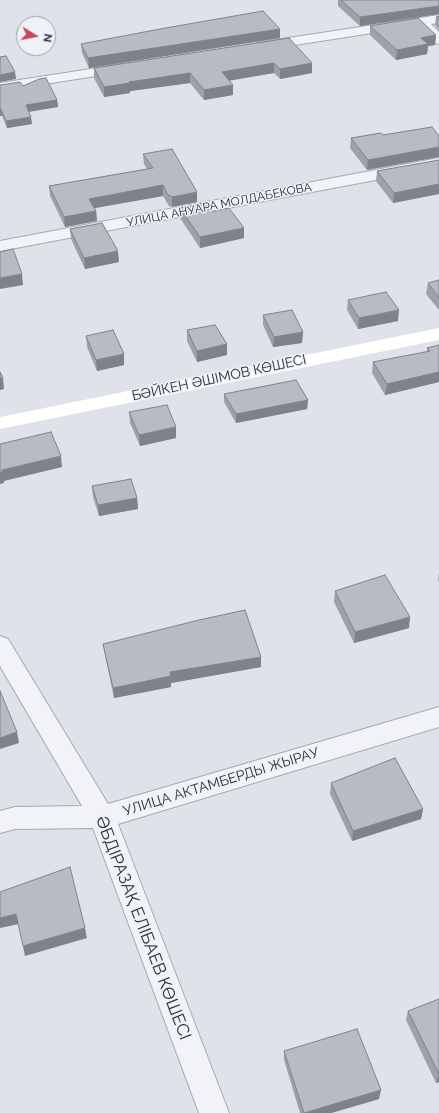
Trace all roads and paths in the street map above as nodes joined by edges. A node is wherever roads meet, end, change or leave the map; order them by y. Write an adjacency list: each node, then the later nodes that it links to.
1 (439, 18): 2 (street)
2 (421, 21): 3 (street); 4 (street)
3 (439, 40)
4 (249, 48)
5 (132, 66): 6 (street)
6 (0, 87)
7 (439, 163): 8 (street, УЛИЦА АНУАРА МОЛДАБЕКОВА)
8 (0, 246)
9 (439, 334): 10 (main road, БӘЙКЕН ӘШІМОВ КӨШЕСІ)
10 (0, 423)
11 (0, 645): 13 (street, ӘБДІРАЗАҚ ЕЛІБАЕВ КӨШЕСІ)
12 (439, 717): 13 (street, УЛИЦА АКТАМБЕРДЫ ЖЫРАУ)
13 (102, 817): 14 (street, УЛИЦА АКТАМБЕРДЫ ЖЫРАУ); 15 (street, ӘБДІРАЗАҚ ЕЛІБАЕВ КӨШЕСІ)
14 (0, 822)
15 (214, 1113)

